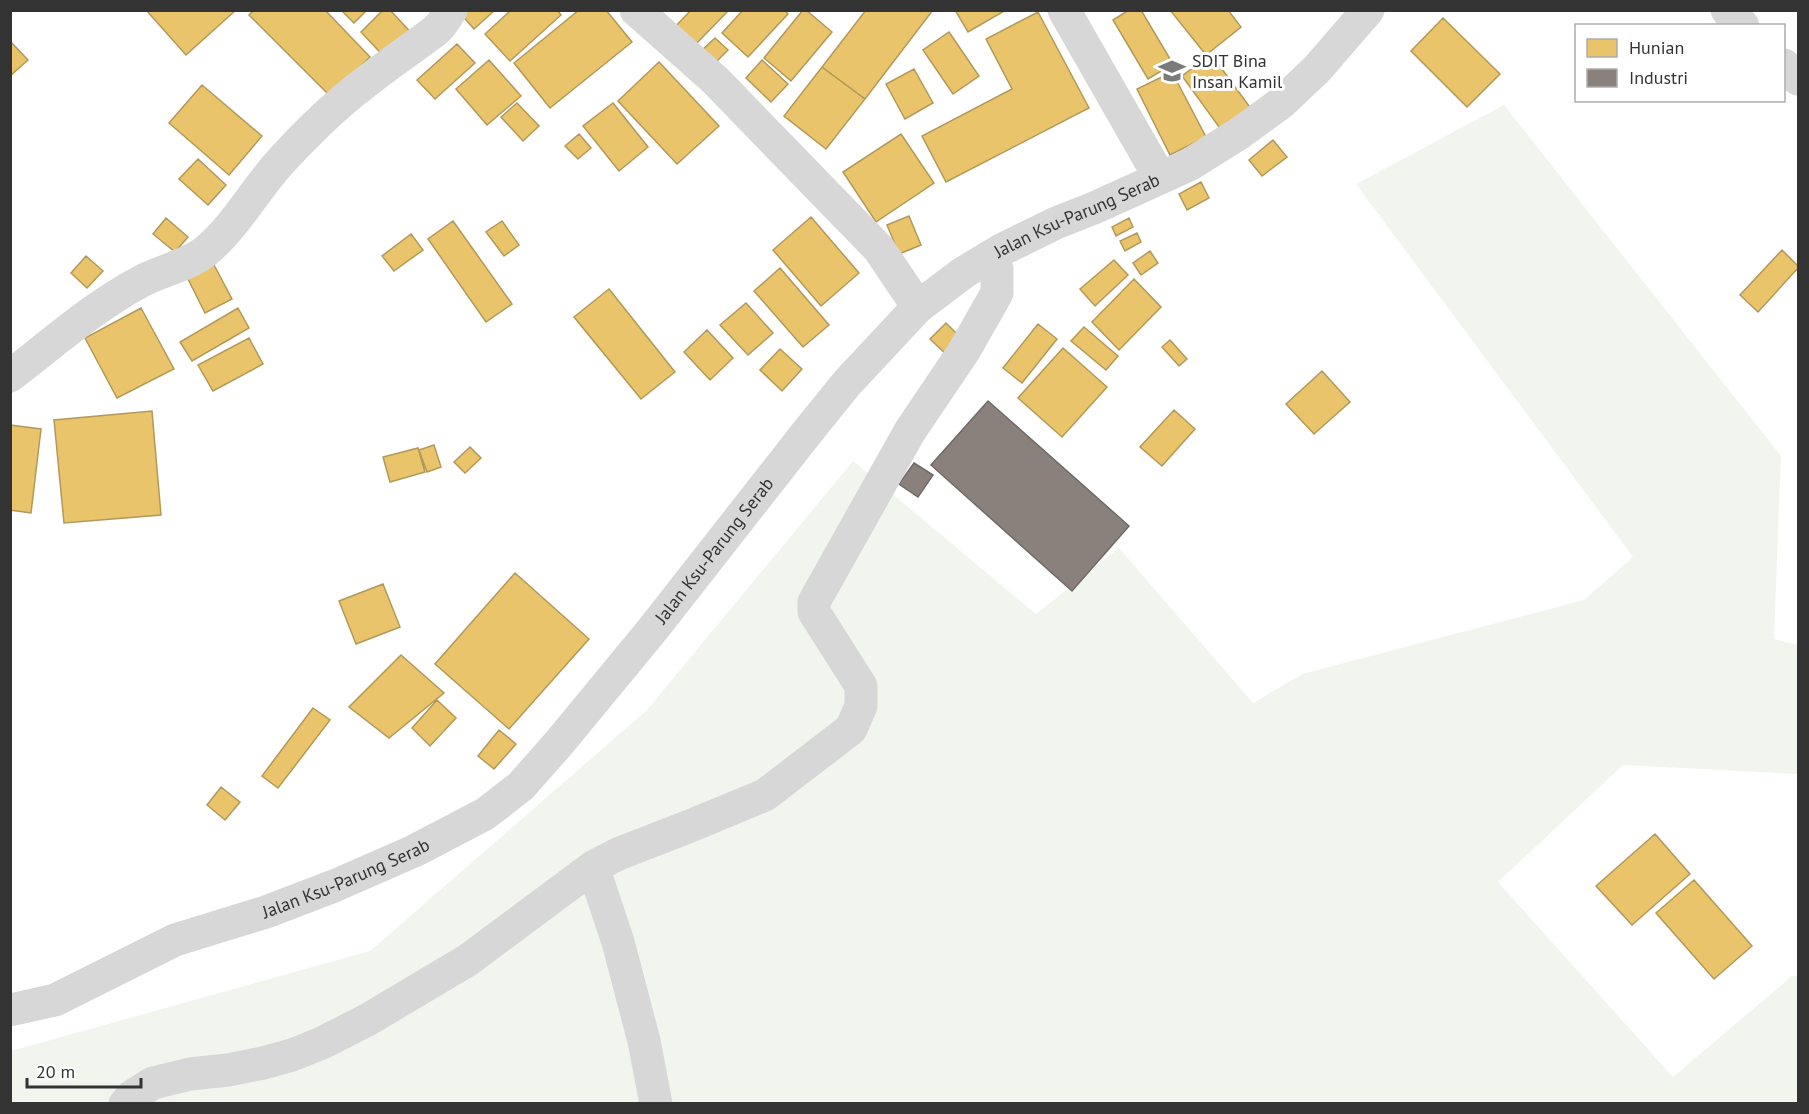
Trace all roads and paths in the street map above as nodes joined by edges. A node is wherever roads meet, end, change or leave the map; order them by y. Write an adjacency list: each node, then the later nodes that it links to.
1 (451, 10): 12 (street)
2 (636, 10): 11 (street)
3 (1064, 10): 9 (street)
4 (1368, 10): 9 (street, Jalan Ksu-Parung Serab)
5 (1727, 10): 6 (street)
6 (1741, 24)
7 (1785, 66): 8 (street)
8 (1798, 79)
9 (1160, 178): 10 (street, Jalan Ksu-Parung Serab)
10 (988, 258): 11 (street, Jalan Ksu-Parung Serab); 13 (street)
11 (918, 307): 14 (street, Jalan Ksu-Parung Serab)
12 (10, 376)
13 (593, 867): 15 (street); 16 (street)
14 (10, 1010)
15 (125, 1104)
16 (656, 1104)

